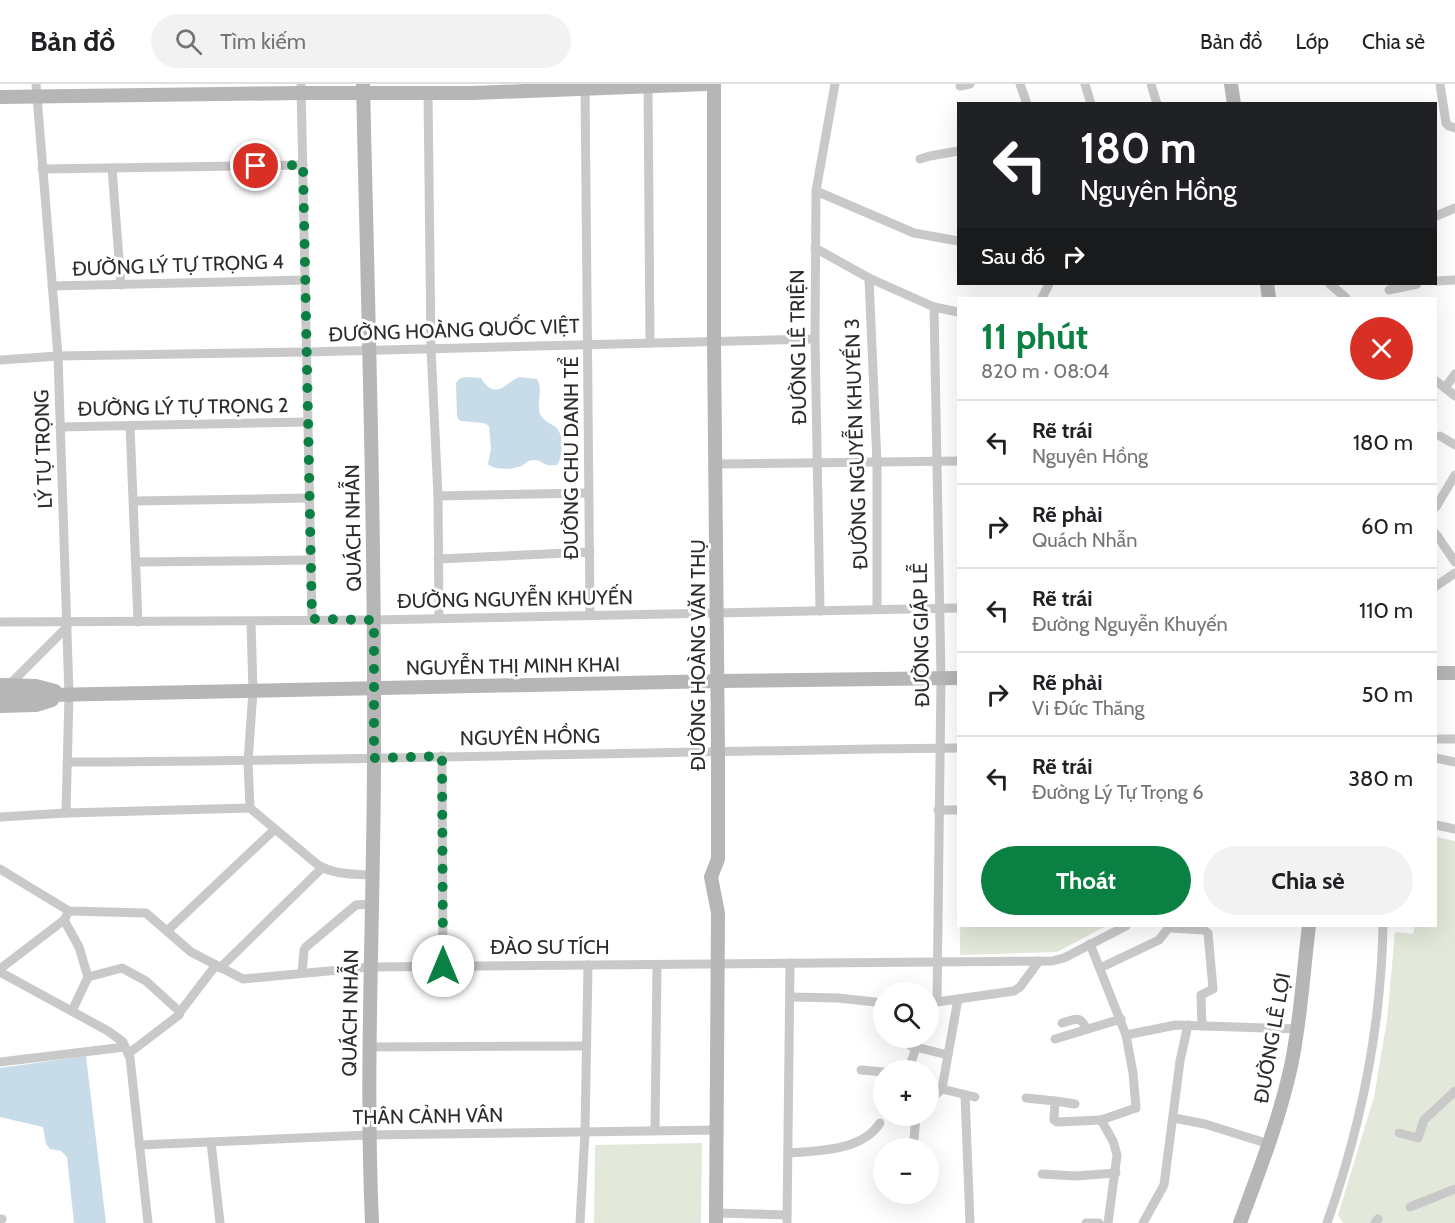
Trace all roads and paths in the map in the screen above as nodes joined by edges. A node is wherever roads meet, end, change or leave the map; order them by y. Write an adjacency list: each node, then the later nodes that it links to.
1 (707, 84): 11 (street)
2 (714, 84): 46 (street, ĐƯỜNG HOÀNG VĂN THỤ)
3 (835, 84): 28 (street, ĐƯỜNG LÊ TRIỆN)
4 (970, 84): 12 (street)
5 (1020, 84): 18 (street)
6 (1085, 84): 19 (street)
7 (1151, 84): 20 (street)
8 (1231, 84): 21 (street)
9 (1440, 84): 22 (street)
10 (585, 86): 11 (street); 16 (street); 48 (street, ĐƯỜNG CHU DANH TỂ)
11 (648, 86): 47 (street)
12 (960, 86)
13 (301, 88): 14 (street); 15 (street); 25 (street)
14 (363, 88): 16 (street); 50 (street, QUÁCH NHẪN)
15 (36, 90): 17 (street); 27 (street, LÝ TỰ TRỌNG)
16 (428, 93): 49 (street)
17 (0, 97)
18 (1026, 102)
19 (1090, 102)
20 (1156, 102)
21 (1234, 102)
22 (1455, 128)
23 (957, 151): 24 (street)
24 (920, 159)
25 (303, 165): 26 (street); 34 (street)
26 (112, 168): 27 (street); 37 (street)
27 (42, 169): 40 (street, LÝ TỰ TRỌNG)
28 (816, 190): 31 (street); 32 (street, ĐƯỜNG LÊ TRIỆN)
29 (1455, 208): 30 (street)
30 (1437, 216)
31 (957, 241)
32 (815, 248): 33 (street); 45 (street, ĐƯỜNG LÊ TRIỆN)
33 (869, 278): 43 (street); 66 (street, ĐƯỜNG NGUYỄN KHUYẾN 3)
34 (305, 280): 37 (street, ĐƯỜNG LÝ TỰ TRỌNG 4); 51 (street)
35 (1455, 280): 36 (street)
36 (1437, 281)
37 (121, 285): 40 (street, ĐƯỜNG LÝ TỰ TRỌNG 4)
38 (1331, 285): 42 (street)
39 (1412, 285): 41 (street)
40 (52, 286): 52 (street, LÝ TỰ TRỌNG)
41 (1389, 290)
42 (1345, 297)
43 (934, 307): 44 (street); 64 (street, ĐƯỜNG GIÁP LỄ)
44 (957, 312)
45 (815, 339): 46 (street, ĐƯỜNG HOÀNG QUỐC VIỆT); 65 (street, ĐƯỜNG LÊ TRIỆN)
46 (714, 342): 47 (street, ĐƯỜNG HOÀNG QUỐC VIỆT); 67 (street, ĐƯỜNG HOÀNG VĂN THỤ)
47 (650, 343): 48 (street, ĐƯỜNG HOÀNG QUỐC VIỆT)
48 (589, 344): 49 (street, ĐƯỜNG HOÀNG QUỐC VIỆT); 69 (street, ĐƯỜNG CHU DANH TỂ)
49 (431, 348): 50 (street, ĐƯỜNG HOÀNG QUỐC VIỆT); 70 (street)
50 (369, 350): 51 (street, ĐƯỜNG HOÀNG QUỐC VIỆT); 90 (street, QUÁCH NHẪN)
51 (307, 352): 52 (street, ĐƯỜNG HOÀNG QUỐC VIỆT); 58 (street)
52 (58, 356): 53 (street, ĐƯỜNG HOÀNG QUỐC VIỆT); 60 (street, LÝ TỰ TRỌNG)
53 (0, 360)
54 (1455, 374): 56 (street)
55 (1437, 382): 56 (street)
56 (1445, 388): 57 (street)
57 (1455, 396)
58 (308, 422): 59 (street, ĐƯỜNG LÝ TỰ TRỌNG 2); 71 (street)
59 (130, 426): 60 (street, ĐƯỜNG LÝ TỰ TRỌNG 2); 72 (street)
60 (60, 427): 94 (street, LÝ TỰ TRỌNG)
61 (1440, 436): 62 (street)
62 (1455, 445)
63 (957, 461): 64 (street)
64 (936, 462): 66 (street); 82 (street, ĐƯỜNG GIÁP LỄ)
65 (819, 463): 66 (street); 67 (street); 85 (street, ĐƯỜNG LÊ TRIỆN)
66 (877, 463): 84 (street, ĐƯỜNG NGUYỄN KHUYẾN 3)
67 (716, 464): 86 (street, ĐƯỜNG HOÀNG VĂN THỤ)
68 (1455, 475): 73 (street)
69 (588, 493): 70 (street); 75 (street, ĐƯỜNG CHU DANH TỂ)
70 (438, 496): 76 (street)
71 (309, 498): 72 (street); 77 (street)
72 (134, 501): 78 (street)
73 (1437, 505)
74 (1437, 535): 79 (street)
75 (590, 552): 76 (street); 87 (street, ĐƯỜNG CHU DANH TỂ)
76 (438, 559): 88 (street)
77 (311, 560): 78 (street); 89 (street)
78 (136, 562): 92 (street)
79 (1455, 562)
80 (1455, 573): 81 (street)
81 (1437, 585)
82 (940, 608): 83 (street, ĐƯỜNG NGUYỄN KHUYẾN); 84 (street, ĐƯỜNG NGUYỄN KHUYẾN); 98 (street, ĐƯỜNG GIÁP LỄ)
83 (957, 608)
84 (878, 609): 85 (street, ĐƯỜNG NGUYỄN KHUYẾN)
85 (820, 611): 86 (street, ĐƯỜNG NGUYỄN KHUYẾN)
86 (718, 614): 87 (street, ĐƯỜNG NGUYỄN KHUYẾN); 99 (street, ĐƯỜNG HOÀNG VĂN THỤ)
87 (590, 615): 88 (street, ĐƯỜNG NGUYỄN KHUYẾN)
88 (439, 618): 90 (street, ĐƯỜNG NGUYỄN KHUYẾN)
89 (312, 619): 90 (street, ĐƯỜNG NGUYỄN KHUYẾN); 93 (street, ĐƯỜNG NGUYỄN KHUYẾN)
90 (374, 620): 101 (street, QUÁCH NHẪN)
91 (0, 622): 94 (street, ĐƯỜNG NGUYỄN KHUYẾN)
92 (138, 622): 93 (street, ĐƯỜNG NGUYỄN KHUYẾN); 94 (street, ĐƯỜNG NGUYỄN KHUYẾN)
93 (251, 622): 102 (street)
94 (67, 624): 100 (street); 103 (street, LÝ TỰ TRỌNG)
95 (1437, 673): 96 (street)
96 (1455, 673)
97 (957, 678): 98 (street, NGUYỄN THỊ MINH KHAI)
98 (941, 679): 99 (street, NGUYỄN THỊ MINH KHAI); 108 (street, ĐƯỜNG GIÁP LỄ)
99 (718, 681): 101 (street, NGUYỄN THỊ MINH KHAI); 110 (street, ĐƯỜNG HOÀNG VĂN THỤ)
100 (4, 685): 103 (street)
101 (374, 688): 102 (street, NGUYỄN THỊ MINH KHAI); 112 (street, QUÁCH NHẪN)
102 (253, 691): 103 (street, NGUYỄN THỊ MINH KHAI); 115 (street)
103 (69, 695): 104 (street, NGUYỄN THỊ MINH KHAI); 105 (street); 114 (street, LÝ TỰ TRỌNG)
104 (0, 696)
105 (0, 706)
106 (1437, 739): 107 (street)
107 (1455, 739)
108 (939, 748): 109 (street, NGUYÊN HỒNG); 110 (street, NGUYÊN HỒNG); 118 (street, ĐƯỜNG GIÁP LỄ)
109 (957, 748)
110 (718, 752): 111 (street, NGUYÊN HỒNG); 140 (street, ĐƯỜNG HOÀNG VĂN THỤ)
111 (442, 756): 112 (street, NGUYÊN HỒNG); 143 (street)
112 (374, 758): 115 (street, NGUYÊN HỒNG); 127 (street, QUÁCH NHẪN)
113 (1437, 758): 116 (street)
114 (67, 762): 115 (street, NGUYÊN HỒNG); 120 (street, LÝ TỰ TRỌNG)
115 (248, 762): 117 (street)
116 (1455, 762)
117 (250, 808): 120 (street); 123 (street)
118 (938, 810): 119 (street); 139 (street, ĐƯỜNG GIÁP LỄ)
119 (957, 810)
120 (66, 813): 121 (street)
121 (0, 817)
122 (1437, 825): 124 (street)
123 (274, 829): 125 (street); 135 (street)
124 (1455, 829)
125 (322, 868): 127 (street); 144 (street)
126 (0, 869): 129 (street)
127 (372, 875): 128 (street, QUÁCH NHẪN)
128 (371, 904): 145 (street, QUÁCH NHẪN); 148 (street)
129 (66, 915): 135 (street, ĐÀO SƯ TÍCH); 147 (street); 149 (street)
130 (1124, 927): 136 (street, ĐÀO SƯ TÍCH)
131 (1168, 927): 146 (street)
132 (1178, 927): 160 (street)
133 (1309, 927): 162 (street, ĐƯỜNG LÊ LỢI)
134 (1383, 927): 210 (street)
135 (168, 930): 144 (street, ĐÀO SƯ TÍCH)
136 (1090, 945): 137 (street, ĐÀO SƯ TÍCH); 146 (street)
137 (1039, 962): 139 (street, ĐÀO SƯ TÍCH); 152 (street)
138 (790, 963): 139 (street, ĐÀO SƯ TÍCH); 140 (street, ĐÀO SƯ TÍCH); 151 (street)
139 (938, 963): 150 (street, ĐƯỜNG GIÁP LỄ)
140 (718, 964): 142 (street, ĐÀO SƯ TÍCH); 185 (street, ĐƯỜNG HOÀNG VĂN THỤ)
141 (588, 965): 142 (street, ĐÀO SƯ TÍCH); 143 (street, ĐÀO SƯ TÍCH); 165 (street)
142 (657, 965): 186 (street)
143 (443, 966): 145 (street, ĐÀO SƯ TÍCH)
144 (218, 967): 148 (street, ĐÀO SƯ TÍCH); 156 (street)
145 (371, 967): 148 (street, ĐÀO SƯ TÍCH); 166 (street, QUÁCH NHẪN)
146 (1100, 968): 157 (street)
147 (0, 971): 155 (street)
148 (302, 974)
149 (88, 976): 155 (street); 156 (street)
150 (936, 982)
151 (790, 997): 153 (street); 193 (street)
152 (958, 999): 154 (street); 169 (street)
153 (873, 1002)
154 (939, 1002)
155 (72, 1011): 168 (street)
156 (180, 1012): 168 (street)
157 (1121, 1019): 161 (street); 163 (street)
158 (1062, 1023): 161 (street)
159 (1188, 1025): 160 (street); 163 (street); 182 (street)
160 (1202, 1026): 162 (street)
161 (1087, 1029): 164 (street)
162 (1297, 1029): 191 (street, ĐƯỜNG LÊ LỢI)
163 (1126, 1035): 183 (street)
164 (1055, 1039)
165 (585, 1046): 166 (street); 187 (street)
166 (370, 1047): 189 (street, QUÁCH NHẪN)
167 (916, 1048): 169 (street); 170 (street)
168 (127, 1050): 171 (street); 192 (street)
169 (948, 1055): 174 (street)
170 (912, 1060)
171 (0, 1062)
172 (861, 1070): 173 (street)
173 (873, 1071)
174 (942, 1089): 176 (street); 177 (street)
175 (1455, 1091): 188 (street)
176 (939, 1092)
177 (964, 1095): 178 (street); 204 (street)
178 (975, 1096)
179 (1026, 1098): 180 (street)
180 (1055, 1101): 181 (street); 183 (street)
181 (1075, 1104)
182 (1174, 1118): 191 (street); 208 (street)
183 (1101, 1120): 194 (street)
184 (877, 1126): 193 (street)
185 (717, 1130): 186 (street, THÂN CẢNH VÂN); 198 (street, ĐƯỜNG HOÀNG VĂN THỤ)
186 (655, 1131): 187 (street, THÂN CẢNH VÂN)
187 (585, 1132): 189 (street, THÂN CẢNH VÂN); 203 (street)
188 (1399, 1133)
189 (368, 1135): 190 (street, THÂN CẢNH VÂN); 202 (street, QUÁCH NHẪN)
190 (211, 1142): 192 (street, THÂN CẢNH VÂN); 201 (street)
191 (1269, 1144): 209 (street, ĐƯỜNG LÊ LỢI)
192 (140, 1145): 200 (street)
193 (788, 1153): 199 (street)
194 (1116, 1173): 195 (street); 207 (street)
195 (1042, 1174)
196 (1455, 1189): 197 (street)
197 (1410, 1207)
198 (716, 1218): 199 (street)
199 (787, 1219)
200 (148, 1223)
201 (220, 1223)
202 (372, 1223)
203 (580, 1223)
204 (970, 1223)
205 (1086, 1223): 206 (street)
206 (1099, 1223)
207 (1108, 1223)
208 (1143, 1223)
209 (1240, 1223)
210 (1327, 1223)

